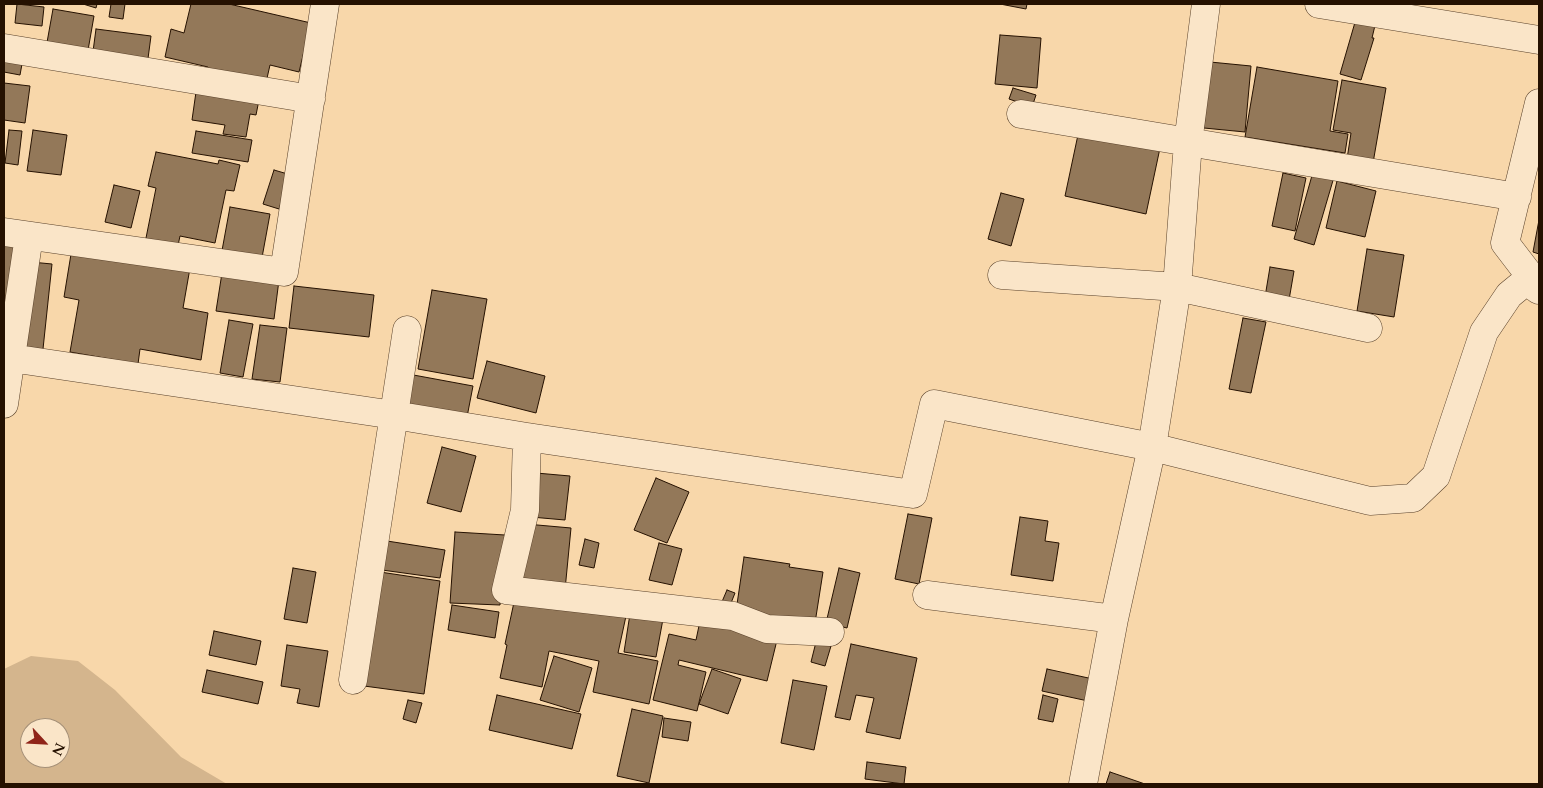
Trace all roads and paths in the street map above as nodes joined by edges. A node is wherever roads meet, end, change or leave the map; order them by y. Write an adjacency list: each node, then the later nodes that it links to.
1 (325, 4): 6 (street)
2 (1206, 4): 9 (street)
3 (1318, 4): 4 (street)
4 (1539, 40)
5 (4, 48): 6 (street)
6 (311, 100): 11 (street)
7 (1539, 103): 10 (street)
8 (1021, 114): 9 (street)
9 (1188, 143): 10 (street); 14 (street)
10 (1517, 197): 13 (street)
11 (16, 234): 17 (street)
12 (1002, 275): 14 (street)
13 (1535, 284): 21 (street)
14 (1177, 287): 15 (street); 21 (street)
15 (1368, 328)
16 (407, 330): 19 (street)
17 (7, 358): 18 (street); 19 (street)
18 (4, 404)
19 (394, 415): 20 (street); 25 (street)
20 (527, 437): 21 (street); 24 (street)
21 (1152, 447): 23 (street)
22 (927, 595): 23 (street)
23 (1114, 619): 26 (street)
24 (830, 632)
25 (353, 680)
26 (1083, 784)

